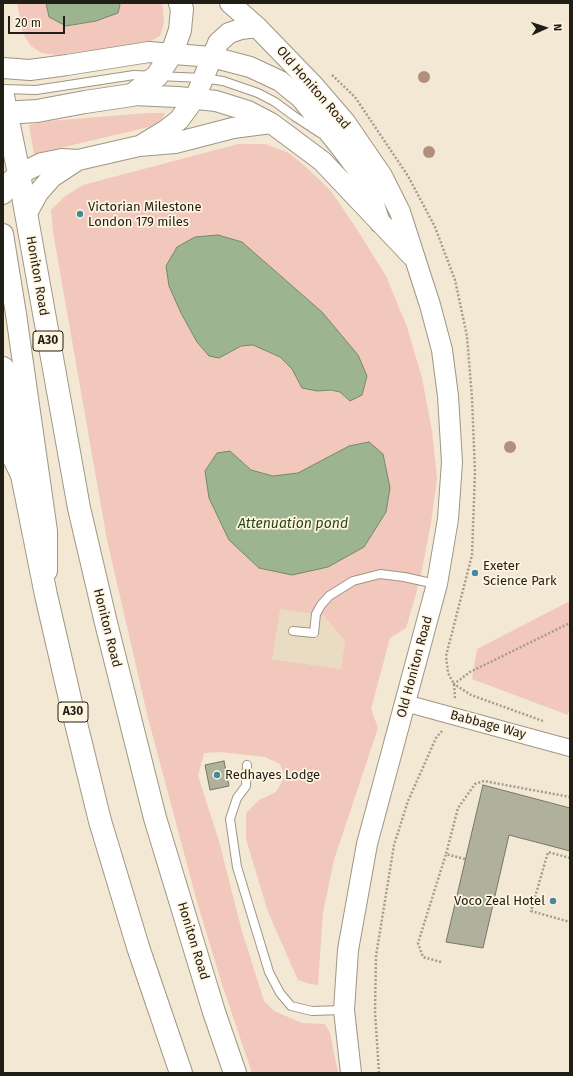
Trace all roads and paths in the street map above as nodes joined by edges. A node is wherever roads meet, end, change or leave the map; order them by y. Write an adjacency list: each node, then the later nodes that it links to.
1 (180, 3): 4 (highway, A30)
2 (230, 3): 3 (street, Old Honiton Road)
3 (257, 27): 5 (street); 23 (street, Old Honiton Road)
4 (172, 53): 5 (street, Old Honiton Road); 6 (street, Old Honiton Road); 8 (highway, A30)
5 (212, 57): 9 (street); 15 (street, Old Honiton Road)
6 (3, 68)
7 (327, 70): 31 (path)
8 (157, 76): 9 (lane, Old Honiton Road); 10 (lane, Old Honiton Road); 11 (highway, A30)
9 (203, 78): 12 (street); 15 (lane, Old Honiton Road)
10 (3, 89)
11 (132, 95): 12 (street, Old Honiton Road); 13 (highway, Old Honiton Road / A30)
12 (195, 98): 14 (street, Old Honiton Road); 16 (street)
13 (4, 107): 18 (highway, Honiton Road / A30)
14 (271, 123): 16 (street); 21 (street, Old Honiton Road)
15 (340, 145): 21 (street, Old Honiton Road)
16 (139, 146): 17 (street)
17 (78, 160): 18 (street); 20 (street)
18 (18, 174): 19 (street); 20 (highway, Honiton Road / A30)
19 (3, 194)
20 (26, 215): 45 (highway, Honiton Road / A30)
21 (380, 222): 23 (street, Old Honiton Road)
22 (3, 234): 28 (street, Honiton Road)
23 (416, 260): 27 (street, Old Honiton Road)
24 (3, 368): 26 (highway, Honiton Road / A30)
25 (3, 436): 26 (highway)
26 (22, 475): 28 (highway, Honiton Road / A30)
27 (437, 584): 30 (lane); 32 (street, Old Honiton Road)
28 (46, 595): 44 (highway, Honiton Road / A30)
29 (570, 623): 31 (path)
30 (293, 631)
31 (454, 684): 33 (path); 34 (path)
32 (405, 702): 33 (street, Babbage Way); 43 (street, Old Honiton Road)
33 (455, 716): 35 (street, Babbage Way); 47 (path)
34 (549, 723)
35 (570, 748)
36 (247, 765): 43 (lane)
37 (570, 797): 38 (path)
38 (446, 854): 40 (path); 42 (path)
39 (570, 858): 41 (path)
40 (465, 859)
41 (570, 922)
42 (441, 962)
43 (344, 1010): 46 (street, Old Honiton Road)
44 (181, 1073)
45 (235, 1073)
46 (351, 1073)
47 (379, 1073)

